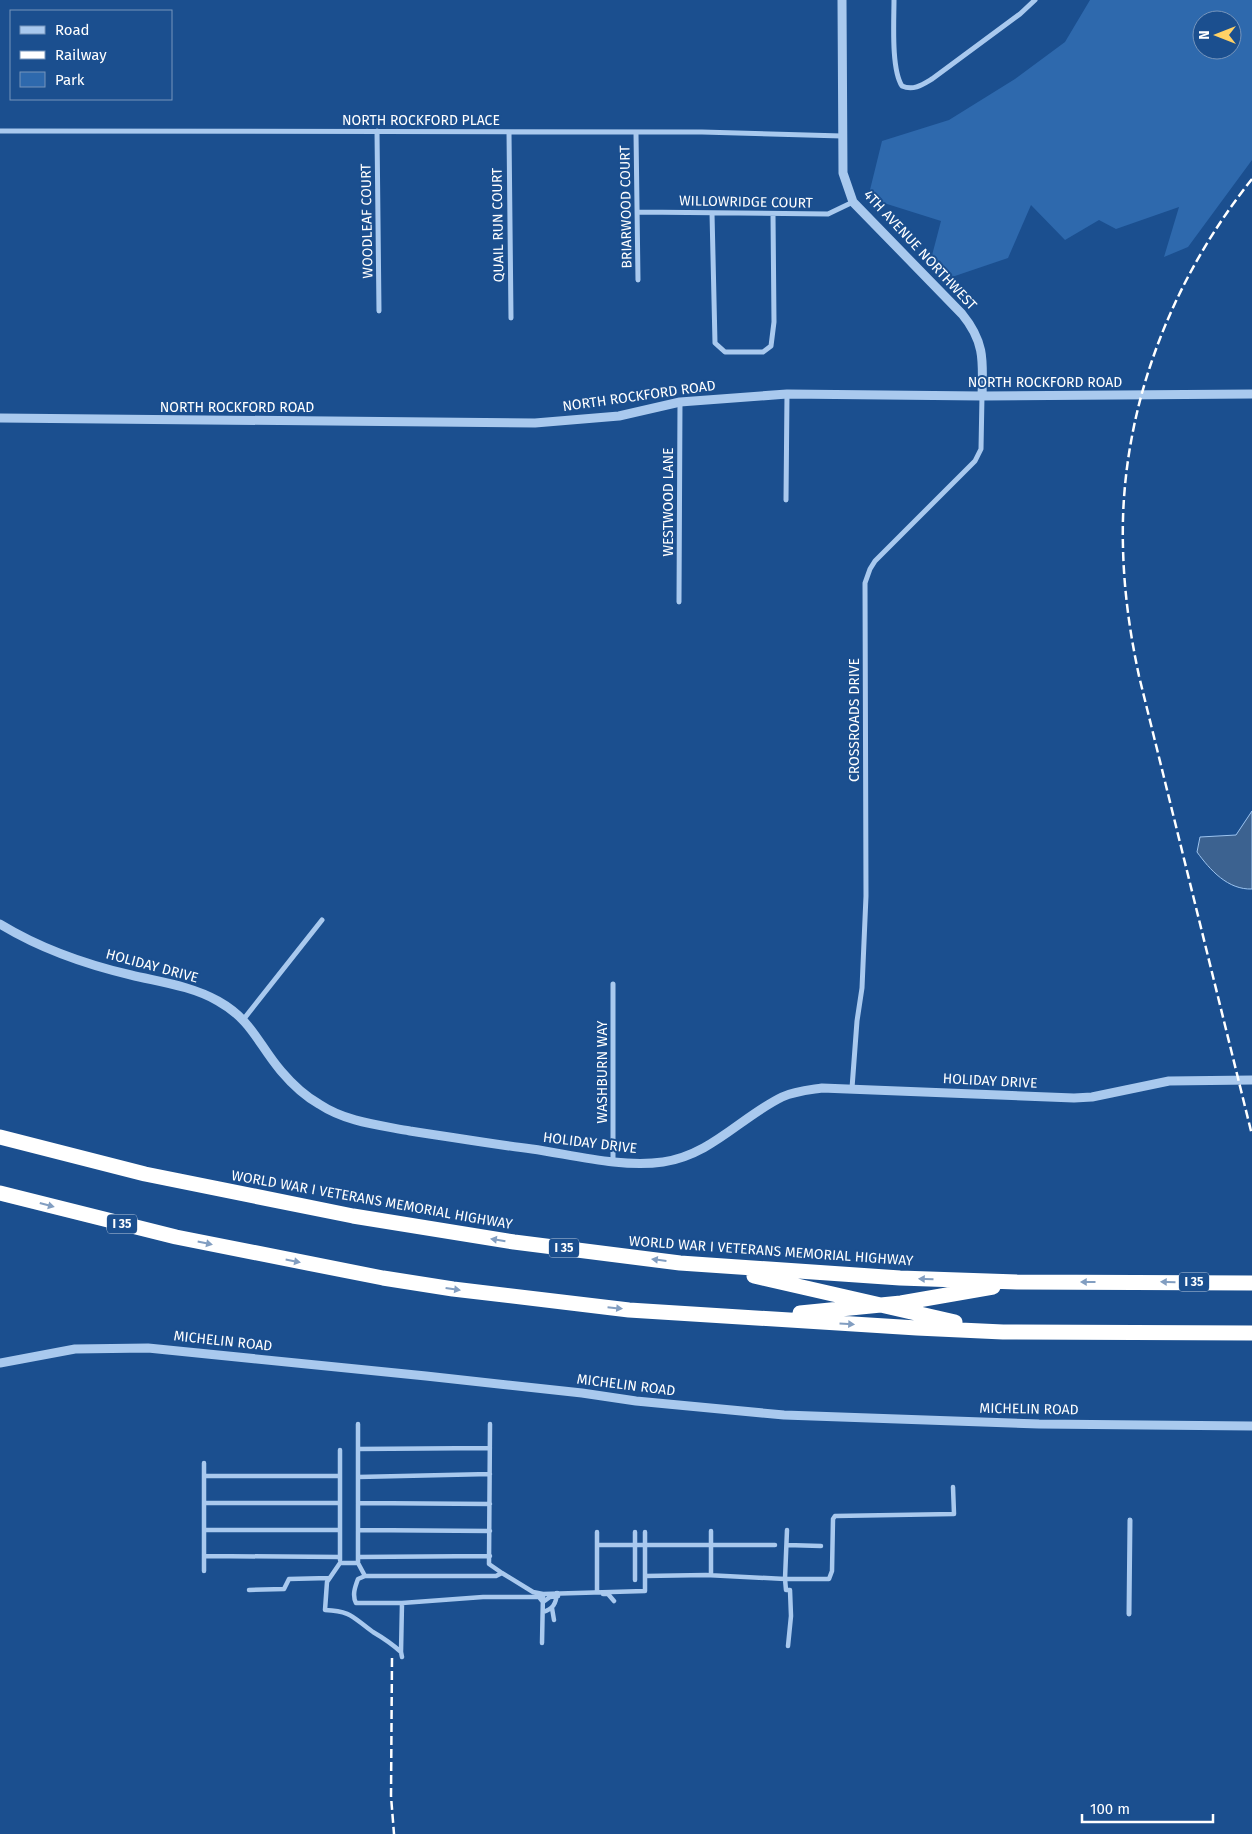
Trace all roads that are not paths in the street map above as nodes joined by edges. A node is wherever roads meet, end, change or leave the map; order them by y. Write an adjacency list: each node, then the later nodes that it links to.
1 (842, 0): 8 (street, 4TH AVENUE NORTHWEST)
2 (894, 0): 3 (street)
3 (1035, 0)
4 (0, 131): 5 (street, NORTH ROCKFORD PLACE)
5 (377, 131): 6 (street, NORTH ROCKFORD PLACE); 14 (street, WOODLEAF COURT)
6 (509, 132): 7 (street, NORTH ROCKFORD PLACE); 15 (street, QUAIL RUN COURT)
7 (636, 134): 8 (street, NORTH ROCKFORD PLACE); 10 (street, BRIARWOOD COURT)
8 (842, 136): 9 (street, 4TH AVENUE NORTHWEST)
9 (853, 202): 12 (street, WILLOWRIDGE COURT); 18 (street, 4TH AVENUE NORTHWEST)
10 (637, 212): 11 (street, WILLOWRIDGE COURT); 13 (street, BRIARWOOD COURT)
11 (712, 214): 12 (street, WILLOWRIDGE COURT); 12 (street)
12 (773, 214)
13 (638, 280)
14 (379, 311)
15 (511, 318)
16 (787, 394): 18 (street, NORTH ROCKFORD ROAD); 19 (street, NORTH ROCKFORD ROAD); 21 (street)
17 (1252, 394): 18 (street, NORTH ROCKFORD ROAD)
18 (982, 396): 28 (street, CROSSROADS DRIVE)
19 (680, 402): 20 (street, NORTH ROCKFORD ROAD); 22 (street, WESTWOOD LANE)
20 (0, 418)
21 (786, 500)
22 (679, 602)
23 (322, 920): 26 (street)
24 (0, 924): 26 (street, HOLIDAY DRIVE)
25 (613, 984): 30 (street, WASHBURN WAY)
26 (243, 1020): 30 (street, HOLIDAY DRIVE)
27 (1252, 1080): 28 (street, HOLIDAY DRIVE)
28 (852, 1088): 30 (street, HOLIDAY DRIVE)
29 (0, 1137): 32 (highway, WORLD WAR I VETERANS MEMORIAL HIGHWAY / I 35, one-way to 29)
30 (612, 1161)
31 (0, 1193): 36 (highway, I 35, one-way to 36)
32 (680, 1263): 33 (highway, WORLD WAR I VETERANS MEMORIAL HIGHWAY / I 35, one-way to 32); 35 (highway)
33 (1017, 1282): 34 (highway, WORLD WAR I VETERANS MEMORIAL HIGHWAY / I 35, one-way to 33); 35 (highway)
34 (1252, 1283)
35 (882, 1306): 36 (highway); 37 (highway)
36 (701, 1314): 37 (highway, I 35, one-way to 37)
37 (1004, 1332): 38 (highway, I 35)
38 (1248, 1334)
39 (0, 1363): 42 (street, MICHELIN ROAD)
40 (358, 1424): 44 (street)
41 (490, 1424): 43 (street)
42 (1252, 1426)
43 (490, 1448): 44 (street); 47 (street)
44 (358, 1449): 50 (street)
45 (340, 1450): 49 (street)
46 (204, 1463): 48 (street)
47 (490, 1474): 50 (street); 55 (street)
48 (204, 1476): 49 (street); 52 (street)
49 (339, 1476): 53 (street)
50 (358, 1477): 54 (street)
51 (953, 1487): 85 (street)
52 (204, 1503): 53 (street); 57 (street)
53 (339, 1503): 58 (street)
54 (358, 1503): 55 (street); 59 (street)
55 (490, 1504): 61 (street)
56 (1130, 1520): 96 (street)
57 (204, 1530): 58 (street); 73 (street)
58 (339, 1530): 74 (street)
59 (358, 1530): 61 (street); 76 (street)
60 (787, 1530): 71 (street)
61 (490, 1531): 75 (street)
62 (711, 1531): 69 (street)
63 (597, 1532): 66 (street)
64 (635, 1532): 67 (street)
65 (645, 1532): 68 (street)
66 (597, 1545): 67 (street); 88 (street)
67 (635, 1545): 68 (street); 86 (street)
68 (645, 1545): 69 (street); 82 (street)
69 (711, 1545): 70 (street); 83 (street)
70 (775, 1545)
71 (787, 1545): 72 (street); 85 (street)
72 (821, 1546)
73 (204, 1556): 74 (street); 79 (street)
74 (340, 1556): 77 (street)
75 (490, 1556): 76 (street); 80 (street)
76 (358, 1557): 78 (street)
77 (340, 1564): 78 (street); 84 (street)
78 (358, 1564): 81 (street)
79 (204, 1571)
80 (502, 1573): 81 (street); 90 (street)
81 (365, 1576): 93 (street)
82 (645, 1576): 83 (street); 89 (street)
83 (711, 1576): 85 (street)
84 (329, 1578): 87 (street); 93 (street)
85 (785, 1579): 99 (street)
86 (635, 1580)
87 (249, 1590)
88 (597, 1592): 89 (street); 91 (street)
89 (614, 1592): 91 (street)
90 (543, 1594): 91 (street); 92 (street)
91 (557, 1595): 92 (street); 94 (street)
92 (543, 1602): 93 (street); 95 (street)
93 (402, 1603)
94 (552, 1608): 95 (street); 97 (street)
95 (543, 1612): 98 (street)
96 (1129, 1614)
97 (554, 1620)
98 (542, 1643)
99 (788, 1646)

